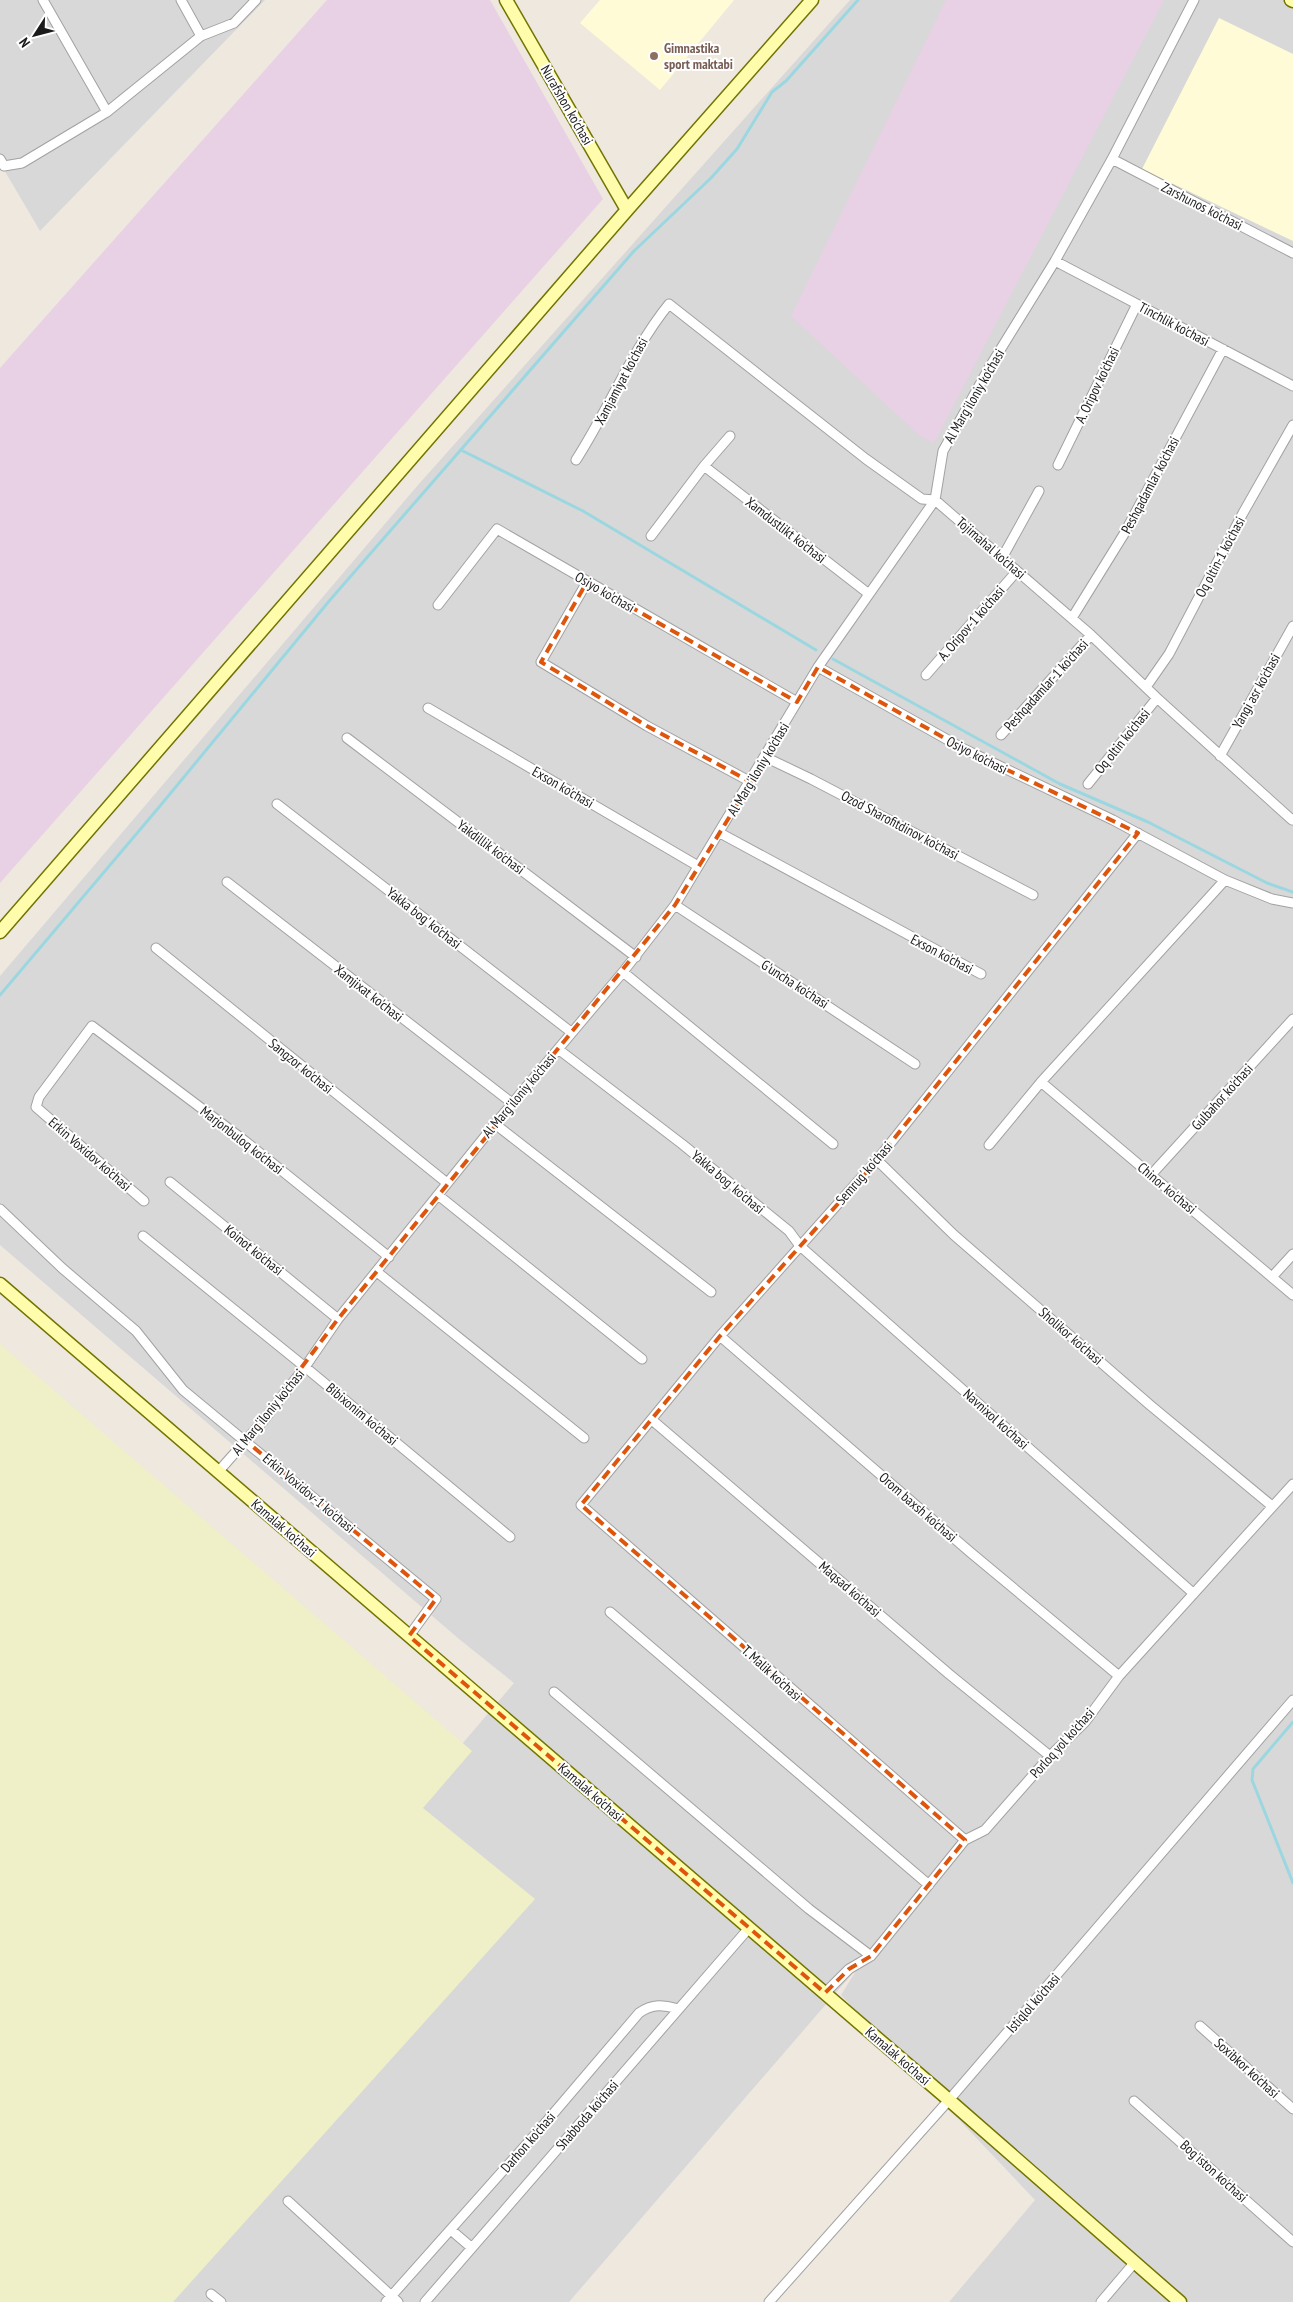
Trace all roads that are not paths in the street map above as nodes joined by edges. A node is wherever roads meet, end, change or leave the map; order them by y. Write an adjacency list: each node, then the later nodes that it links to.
1 (42, 0): 8 (street)
2 (180, 0): 7 (street)
3 (256, 0): 7 (street)
4 (506, 0): 11 (main road, Nurafshon ko'chasi)
5 (812, 0): 11 (main road)
6 (1194, 0): 10 (street, Al Marg'iloniy ko'chasi)
7 (201, 36): 8 (street)
8 (108, 112): 9 (street)
9 (0, 159)
10 (1112, 159): 12 (street, Zarshunos ko'chasi); 13 (street, Al Marg'iloniy ko'chasi)
11 (627, 210): 56 (main road)
12 (1293, 253)
13 (1055, 261): 15 (street, Tinchlik ko'chasi); 24 (street, Al Marg'iloniy ko'chasi)
14 (669, 304): 20 (street, Xamjamiyat ko'chasi); 24 (street, Tojimahal ko'chasi)
15 (1137, 304): 16 (street, Tinchlik ko'chasi); 21 (street, A. Oripov ko'chasi)
16 (1223, 350): 17 (street, Tinchlik ko'chasi); 31 (street, Peshqadamlar ko'chasi)
17 (1293, 386)
18 (1293, 425): 36 (street, Oq oltin-1 ko'chasi)
19 (730, 436): 22 (street)
20 (576, 460)
21 (1058, 465)
22 (704, 466): 25 (street); 29 (street, Xamdustlikt ko'chasi)
23 (1040, 491): 26 (street)
24 (934, 500): 26 (street, Tojimahal ko'chasi); 29 (street, Al Marg'iloniy ko'chasi)
25 (651, 536)
26 (1002, 558): 27 (street, Tojimahal ko'chasi)
27 (1017, 571): 31 (street, Tojimahal ko'chasi); 35 (street, A. Oripov-1 ko'chasi)
28 (587, 582): 30 (street, Osiyo ko'chasi); 38 (street, Osiyo ko'chasi); 44 (street)
29 (869, 594): 34 (street, Al Marg'iloniy ko'chasi)
30 (438, 605)
31 (1072, 618): 33 (street, Tojimahal ko'chasi)
32 (1293, 626): 42 (street, Yangi asr ko'chasi)
33 (1091, 635): 36 (street, Tojimahal ko'chasi); 40 (street, Peshqadamlar-1 ko'chasi)
34 (818, 668): 38 (street, Al Marg'iloniy ko'chasi); 49 (street, Osiyo ko'chasi)
35 (926, 675)
36 (1146, 687): 37 (street, Tojimahal ko'chasi)
37 (1157, 698): 42 (street, Tojimahal ko'chasi); 45 (street, Oq oltin ko'chasi)
38 (797, 702): 43 (street, Al Marg'iloniy ko'chasi)
39 (428, 708): 50 (street, Exson ko'chasi)
40 (1001, 735)
41 (347, 738): 58 (street, Yakdillik ko'chasi)
42 (1220, 756): 47 (street, Tojimahal ko'chasi)
43 (765, 757): 44 (street, Al Marg'iloniy ko'chasi); 53 (street, Ozod Sharofitdinov ko'chasi)
44 (751, 782): 48 (street, Al Marg'iloniy ko'chasi)
45 (1088, 784)
46 (277, 804): 62 (street, Yakka bog' ko'chasi)
47 (1293, 819)
48 (720, 833): 50 (street, Al Marg'iloniy ko'chasi); 60 (street, Exson ko'chasi)
49 (1138, 833): 51 (street, Osiyo ko'chasi); 71 (street, Semrug' ko'chasi)
50 (698, 866): 55 (street, Al Marg'iloniy ko'chasi)
51 (1225, 880): 54 (street, Osiyo ko'chasi); 65 (street)
52 (227, 882): 66 (street, Xamjixat ko'chasi)
53 (1033, 895)
54 (1293, 903)
55 (675, 905): 58 (street, Al Marg'iloniy ko'chasi); 64 (street, G'uncha ko'chasi)
56 (0, 932)
57 (156, 948): 74 (street, Sangzor ko'chasi)
58 (636, 957): 59 (street, Al Marg'iloniy ko'chasi)
59 (623, 972): 62 (street, Al Marg'iloniy ko'chasi); 69 (street)
60 (981, 974)
61 (1293, 1019): 72 (street, Gulbahor ko'chasi)
62 (571, 1032): 63 (street, Al Marg'iloniy ko'chasi)
63 (558, 1049): 66 (street, Al Marg'iloniy ko'chasi); 79 (street, Yakka bog' ko'chasi)
64 (915, 1064)
65 (1041, 1082): 70 (street); 72 (street, Chinor ko'chasi)
66 (512, 1103): 68 (street, Al Marg'iloniy ko'chasi)
67 (36, 1107): 76 (street, Erkin Voxidov ko'chasi); 81 (street, Marjonbuloq ko'chasi)
68 (495, 1124): 74 (street, Al Marg'iloniy ko'chasi); 85 (street)
69 (833, 1144)
70 (989, 1145)
71 (877, 1160): 79 (street, Semrug' ko'chasi); 97 (street, Sholikor ko'chasi)
72 (1152, 1175): 83 (street, Chinor ko'chasi)
73 (170, 1182): 87 (street, Koinot ko'chasi)
74 (447, 1183): 75 (street, Al Marg'iloniy ko'chasi)
75 (438, 1195): 81 (street, Al Marg'iloniy ko'chasi); 89 (street)
76 (144, 1201)
77 (0, 1209): 93 (street, Erkin Voxidov-1 ko'chasi)
78 (143, 1236): 90 (street, Bibixonim ko'chasi)
79 (800, 1246): 88 (street, Semrug' ko'chasi); 99 (street, Navnixol ko'chasi)
80 (1293, 1254): 83 (street)
81 (389, 1258): 82 (street, Al Marg'iloniy ko'chasi)
82 (377, 1272): 87 (street, Al Marg'iloniy ko'chasi); 92 (street)
83 (1272, 1277): 86 (street, Chinor ko'chasi)
84 (0, 1284): 94 (main road, Kamalak ko'chasi)
85 (711, 1292)
86 (1293, 1295)
87 (338, 1319): 90 (street, Al Marg'iloniy ko'chasi)
88 (720, 1336): 91 (street, Semrug' ko'chasi); 102 (street, Orom baxsh ko'chasi)
89 (642, 1359)
90 (306, 1367): 93 (street, Al Marg'iloniy ko'chasi); 98 (street, Bibixonim ko'chasi)
91 (652, 1420): 96 (street, Semrug' ko'chasi); 105 (street, Maqsad ko'chasi)
92 (584, 1438)
93 (246, 1441): 94 (street, Al Marg'iloniy ko'chasi); 101 (street, Erkin Voxidov-1 ko'chasi)
94 (218, 1472): 101 (main road, Kamalak ko'chasi)
95 (1293, 1484): 97 (street, Porloq yol ko'chasi)
96 (581, 1505): 106 (street, T. Malik ko'chasi)
97 (1272, 1506): 99 (street, Porloq yol ko'chasi)
98 (510, 1537)
99 (1192, 1593): 102 (street, Porloq yol ko'chasi)
100 (610, 1612): 107 (street)
101 (408, 1636): 108 (main road, Kamalak ko'chasi)
102 (1119, 1676): 105 (street, Porloq yol ko'chasi)
103 (554, 1692): 109 (street)
104 (1293, 1700): 113 (street, Istiqlol ko'chasi)
105 (1050, 1756): 106 (street, Porloq yol ko'chasi)
106 (965, 1840): 107 (street, Porloq yol ko'chasi)
107 (929, 1885): 109 (street, Porloq yol ko'chasi)
108 (749, 1928): 110 (main road, Kamalak ko'chasi); 111 (street, Shabboda ko'chasi)
109 (871, 1956): 110 (street, Porloq yol ko'chasi)
110 (825, 1993): 113 (main road, Kamalak ko'chasi)
111 (679, 2009): 117 (street, Darhon ko'chasi); 119 (street, Shabboda ko'chasi)
112 (1200, 2026): 115 (street, Soxibkor ko'chasi)
113 (950, 2100): 120 (main road, Kamalak ko'chasi); 125 (street, Istiqlol ko'chasi)
114 (1134, 2100): 118 (street, Bog'iston ko'chasi)
115 (1293, 2109)
116 (288, 2201): 122 (street)
117 (451, 2230): 119 (street); 122 (street, Darhon ko'chasi)
118 (1293, 2242)
119 (472, 2248): 124 (street, Shabboda ko'chasi)
120 (1135, 2262): 126 (street); 127 (main road, Kamalak ko'chasi)
121 (211, 2294): 123 (street)
122 (392, 2300)
123 (220, 2302)
124 (425, 2302)
125 (769, 2302)
126 (1101, 2302)
127 (1180, 2302)

